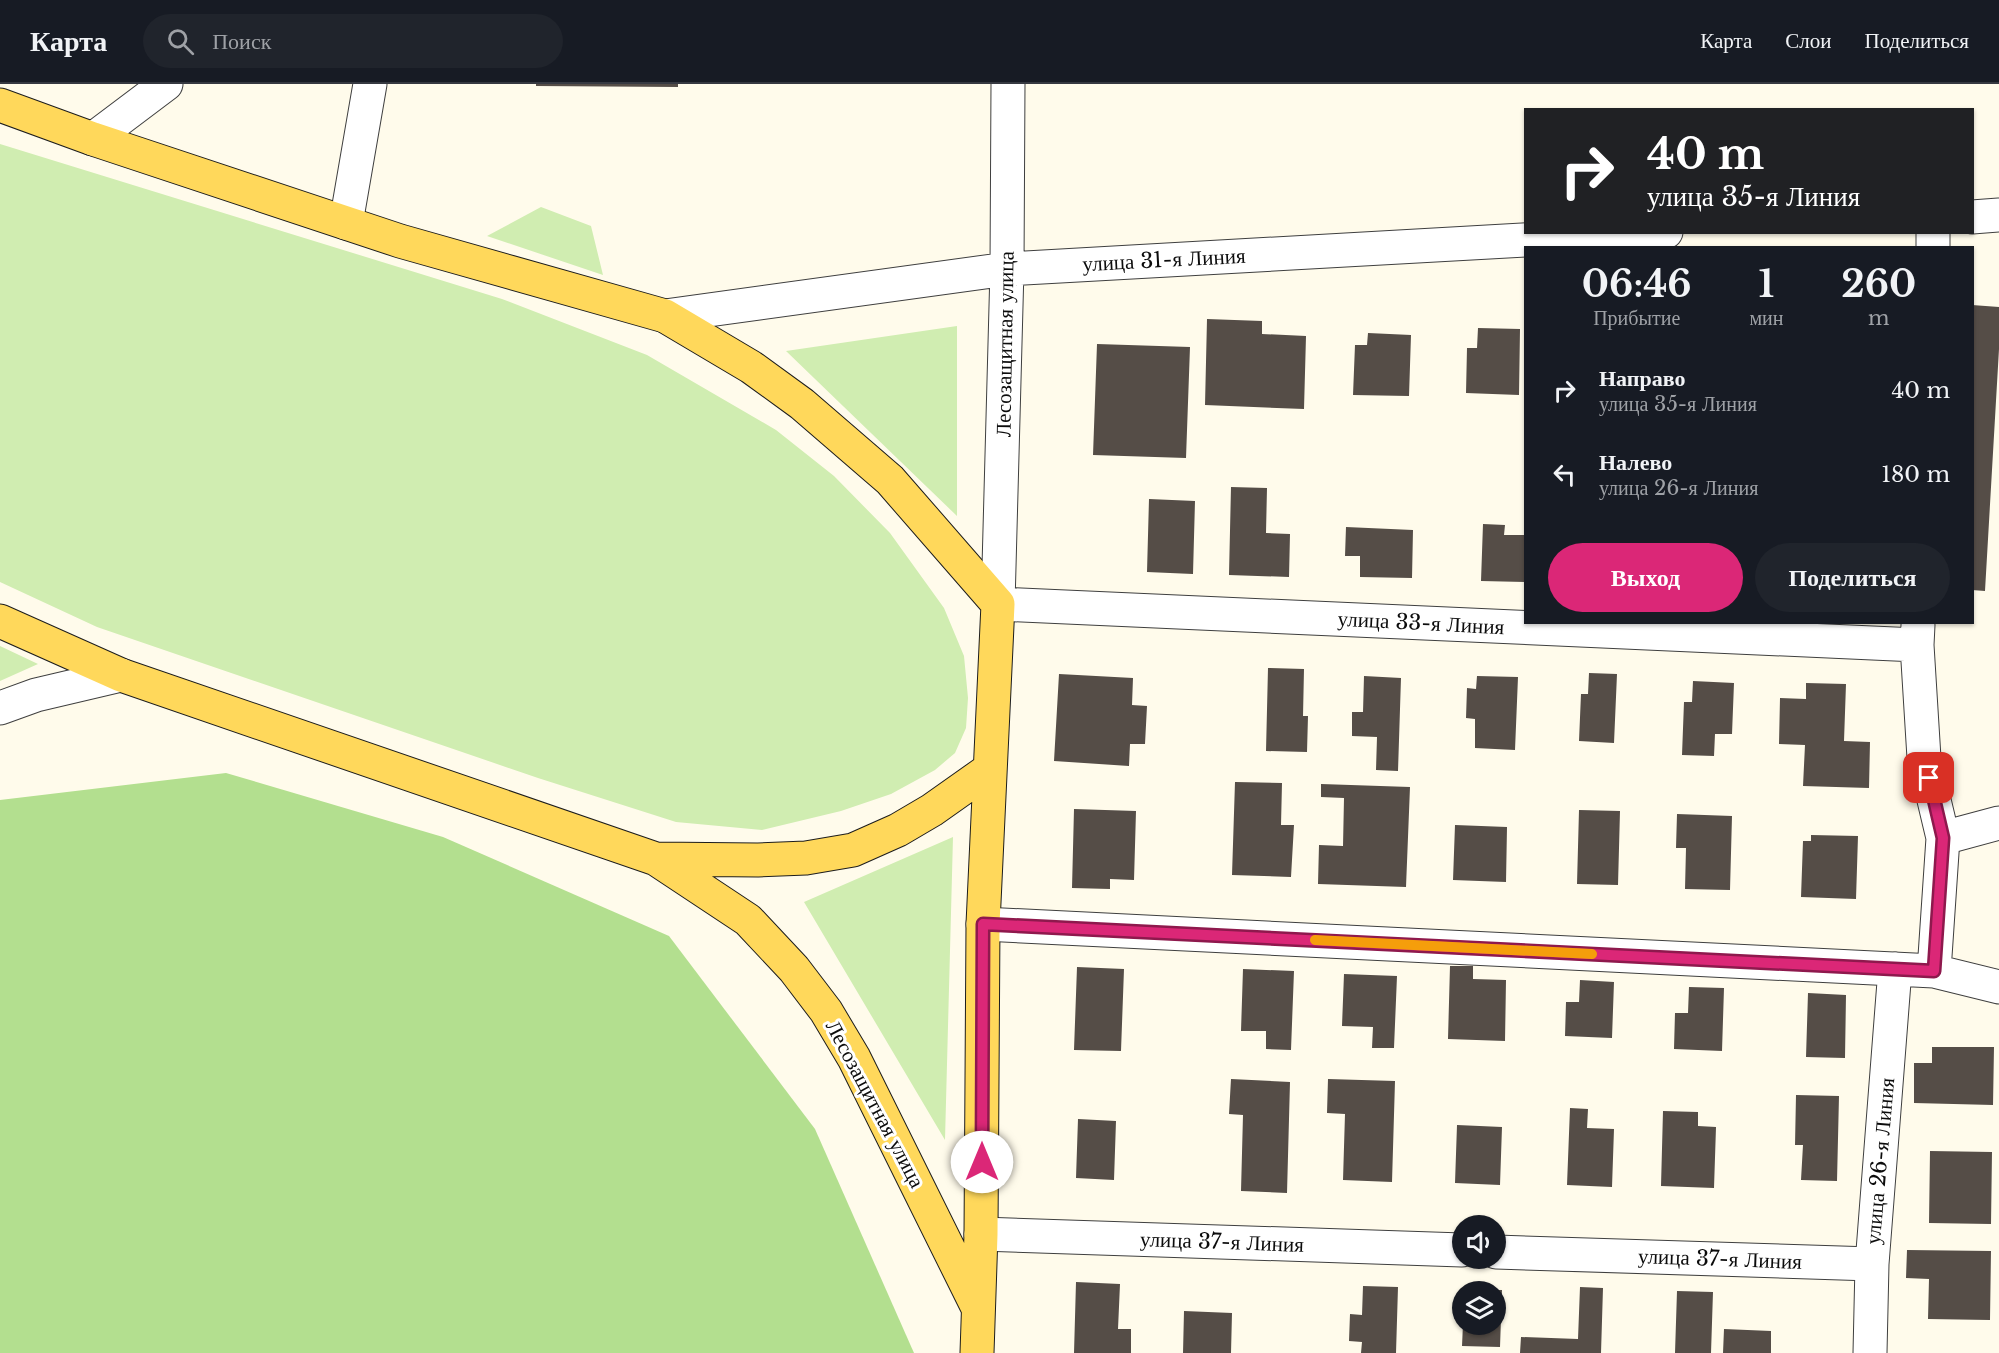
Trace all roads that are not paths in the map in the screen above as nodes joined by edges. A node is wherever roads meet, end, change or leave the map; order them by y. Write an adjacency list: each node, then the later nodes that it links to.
1 (166, 84): 5 (street)
2 (370, 84): 8 (street)
3 (1008, 84): 10 (street, Лесозащитная улица)
4 (1, 105): 5 (main road)
5 (93, 139): 8 (main road)
6 (1999, 215): 7 (street)
7 (1974, 217)
8 (346, 223): 11 (main road)
9 (1630, 234): 10 (street, улица 31-я Линия)
10 (1007, 269): 11 (street, улица 31-я Линия); 12 (street, Лесозащитная улица)
11 (666, 316): 12 (main road)
12 (998, 604): 14 (street, улица 33-я Линия); 19 (main road, Лесозащитная улица)
13 (0, 621): 17 (main road)
14 (1524, 621)
15 (1611, 624): 16 (street, улица 33-я Линия)
16 (1918, 634): 21 (street)
17 (121, 675): 18 (street); 22 (main road)
18 (0, 708)
19 (990, 769): 22 (main road); 23 (main road, Лесозащитная улица)
20 (1999, 823): 21 (street)
21 (1943, 838): 25 (street)
22 (656, 859): 31 (main road, Лесозащитная улица)
23 (983, 924): 24 (street); 27 (main road, Лесозащитная улица)
24 (1895, 969): 25 (street); 30 (street, улица 26-я Линия)
25 (1934, 971): 26 (street)
26 (1999, 987)
27 (981, 1234): 28 (street, улица 37-я Линия); 31 (main road, Лесозащитная улица)
28 (1452, 1250)
29 (1506, 1251): 30 (street, улица 37-я Линия)
30 (1872, 1264): 33 (street, улица 26-я Линия)
31 (978, 1308): 32 (main road, Лесозащитная улица)
32 (977, 1353)
33 (1870, 1353)

